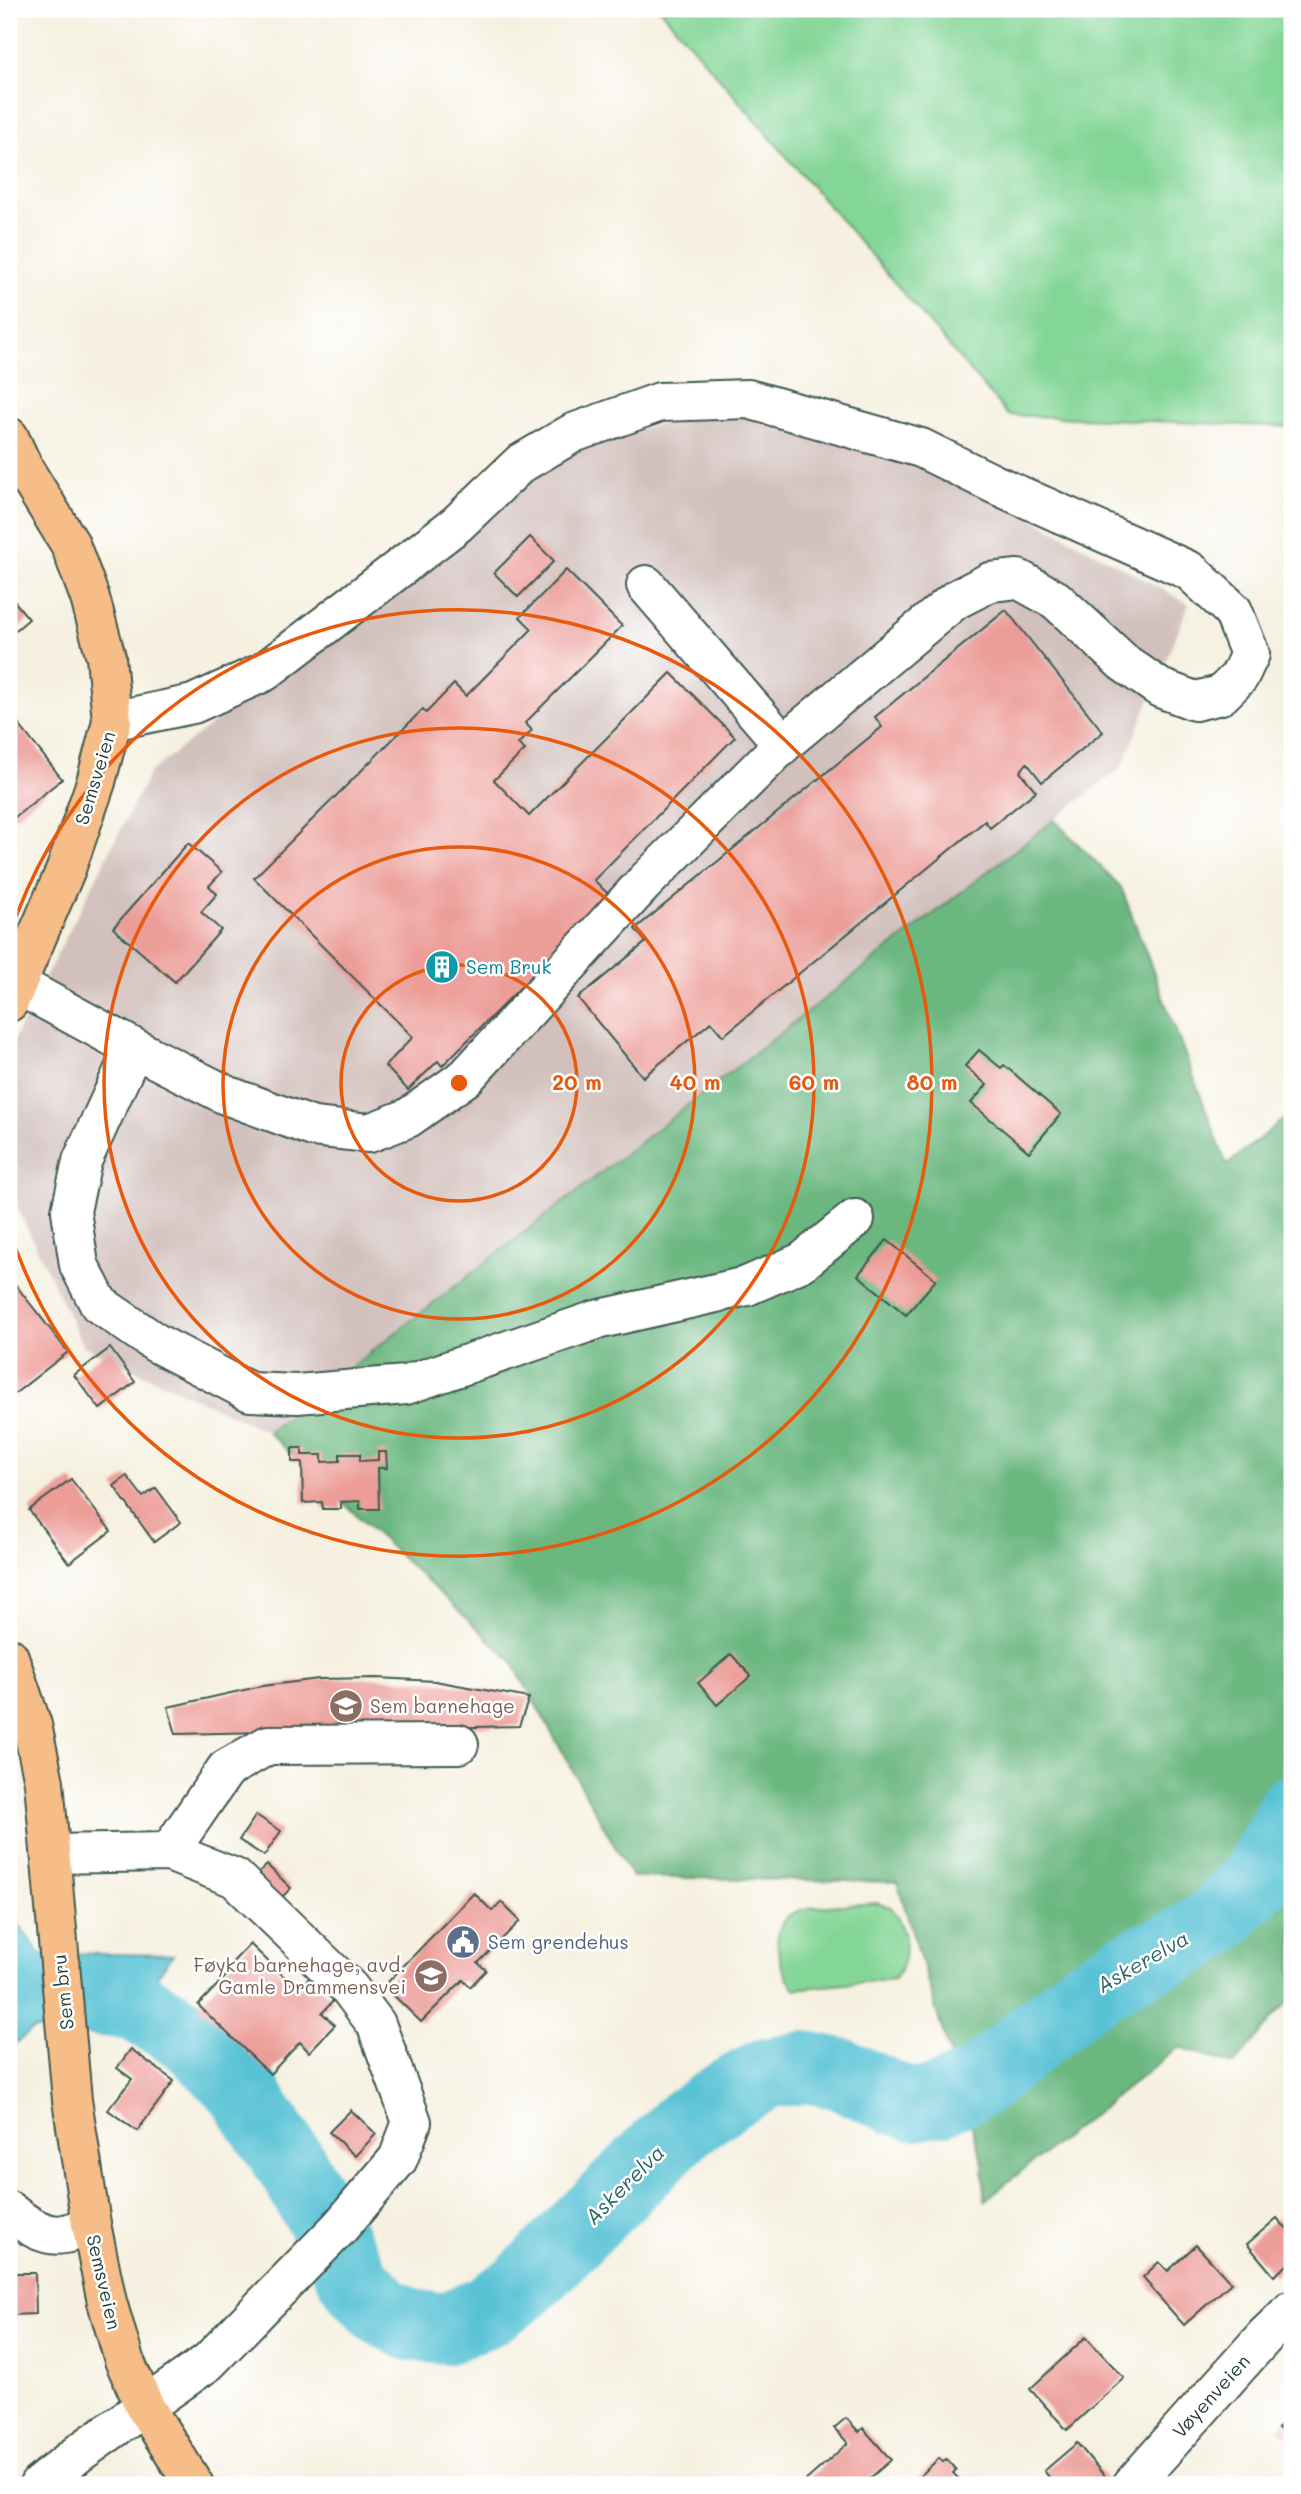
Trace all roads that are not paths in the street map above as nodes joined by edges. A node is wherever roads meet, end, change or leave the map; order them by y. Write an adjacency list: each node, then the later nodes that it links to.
1 (9, 437): 3 (main road, Semsveien)
2 (646, 585): 4 (street)
3 (112, 721): 4 (street); 5 (main road, Semsveien)
4 (783, 744): 6 (street)
5 (13, 993): 6 (street)
6 (134, 1048): 7 (street)
7 (855, 1219)
8 (9, 1657): 11 (main road)
9 (459, 1744): 10 (street)
10 (169, 1852): 11 (street); 16 (street)
11 (51, 1854): 12 (main road, Sem bru)
12 (70, 2061): 14 (main road, Semsveien)
13 (9, 2211): 14 (street)
14 (91, 2224): 16 (main road, Semsveien)
15 (1292, 2310): 19 (street, Vøyenveien)
16 (145, 2407): 17 (street); 18 (main road, Semsveien)
17 (39, 2485)
18 (194, 2485)
19 (1132, 2485)

